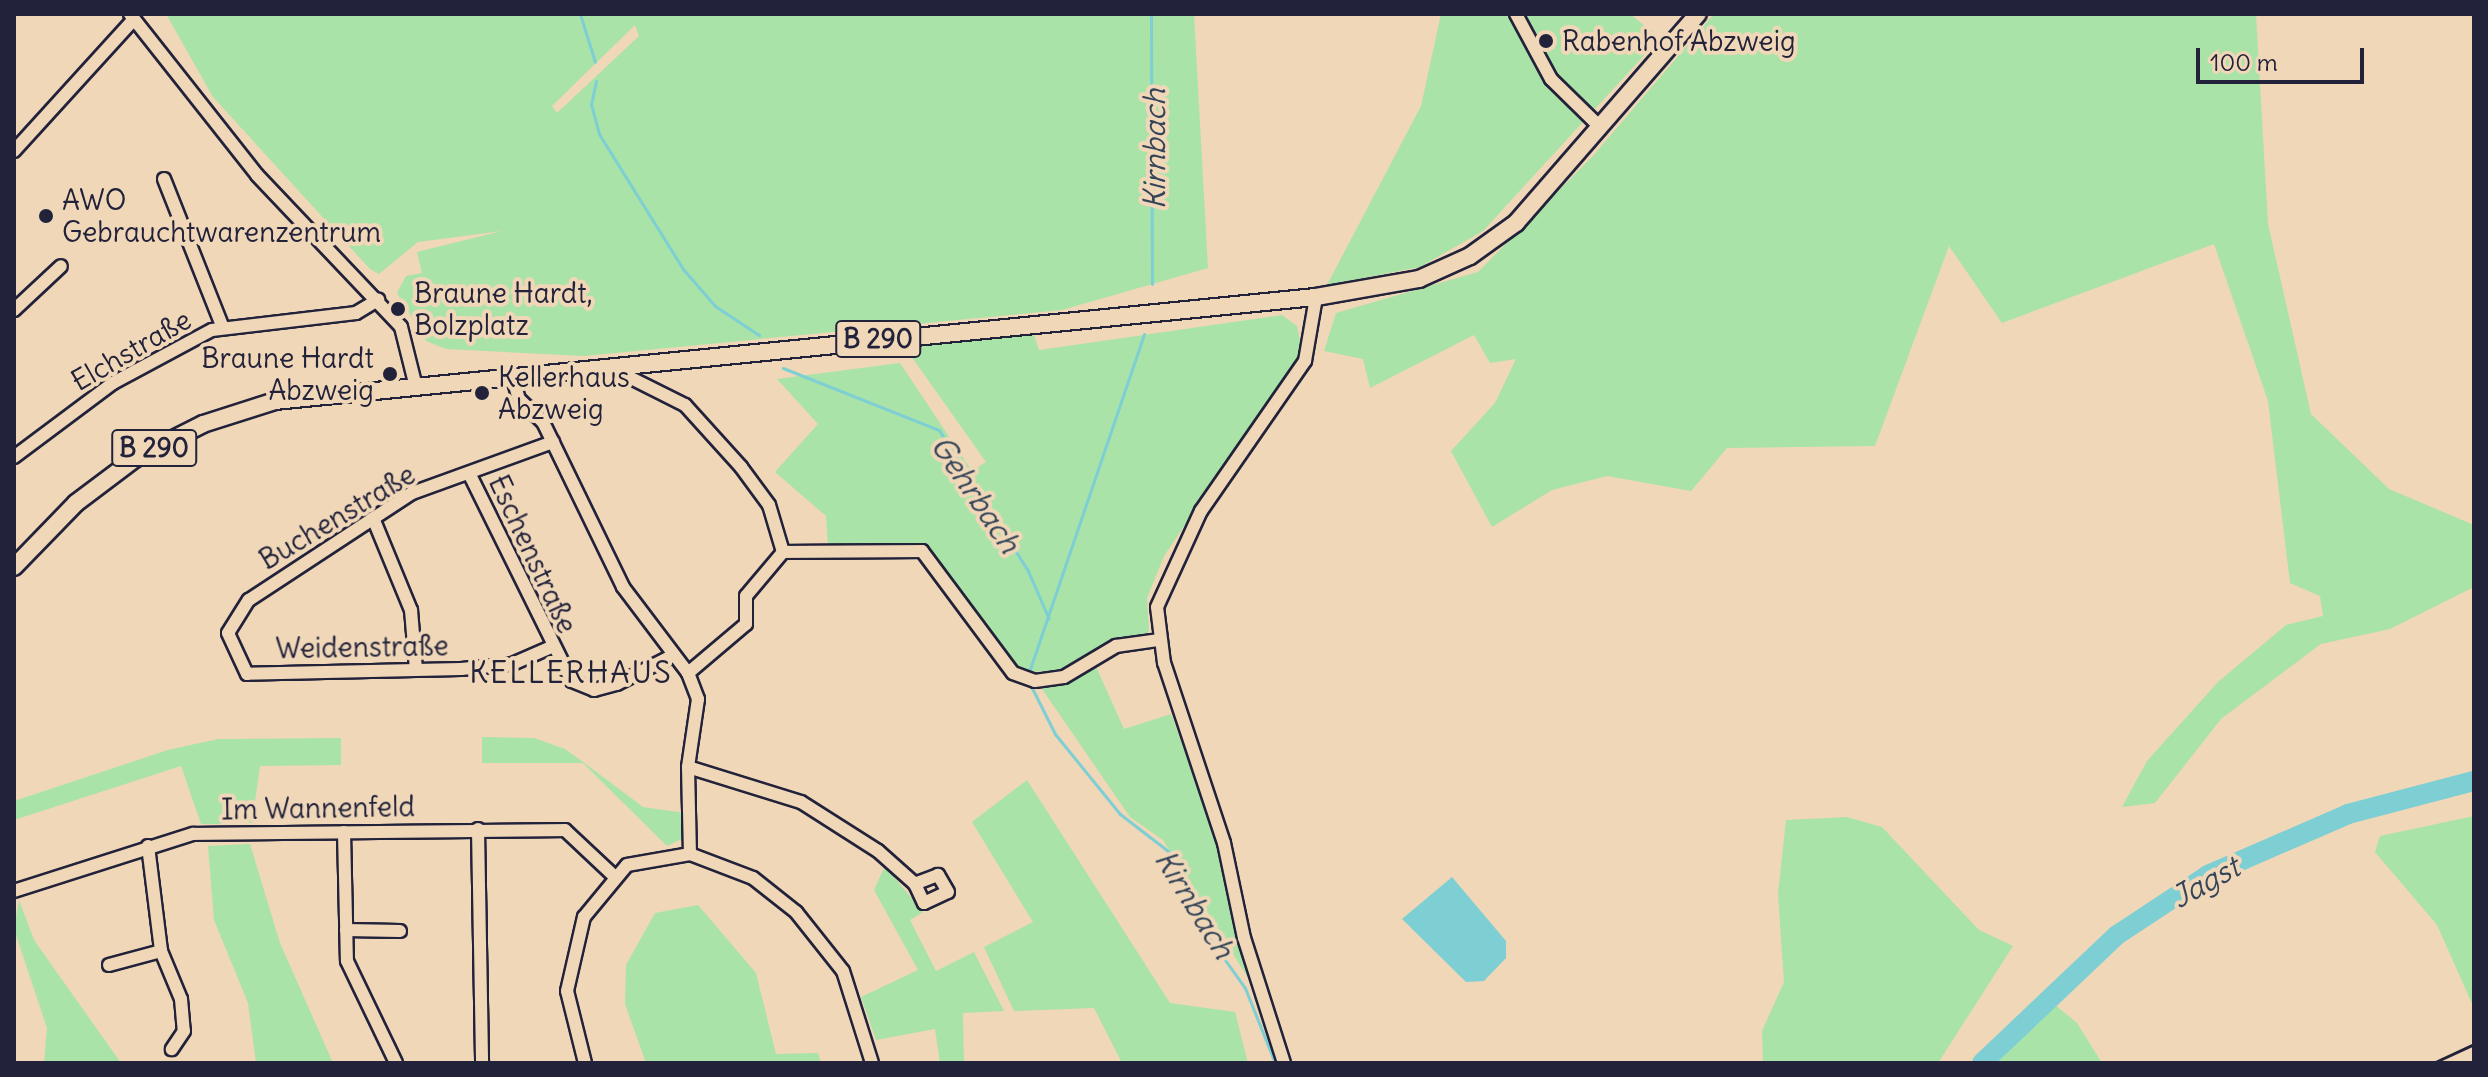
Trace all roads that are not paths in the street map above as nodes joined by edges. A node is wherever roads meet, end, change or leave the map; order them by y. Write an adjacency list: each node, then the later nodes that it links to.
1 (1516, 14): 4 (street)
2 (1698, 14): 4 (main road, B 290)
3 (132, 16): 5 (street); 9 (street)
4 (1599, 126): 8 (main road, B 290)
5 (14, 151)
6 (164, 179): 11 (street)
7 (61, 266): 10 (street)
8 (1316, 297): 12 (main road, B 290); 21 (street)
9 (378, 300): 11 (street, Elchstraße); 14 (street)
10 (14, 310)
11 (223, 328): 16 (street, Elchstraße)
12 (625, 364): 13 (main road, B 290); 19 (street)
13 (512, 375): 14 (main road, B 290); 15 (street)
14 (415, 383): 20 (main road, B 290)
15 (553, 442): 17 (street, Buchenstraße); 24 (street)
16 (14, 457)
17 (469, 473): 18 (street, Buchenstraße); 22 (street, Eschenstraße)
18 (373, 518): 23 (street, Buchenstraße); 25 (street)
19 (783, 552): 21 (street); 26 (street)
20 (14, 567)
21 (1158, 640): 44 (street)
22 (549, 648): 24 (street, Eschenstraße); 25 (street, Weidenstraße)
23 (233, 652): 25 (street, Weidenstraße)
24 (674, 655): 26 (street)
25 (416, 670)
26 (688, 673): 27 (street)
27 (688, 767): 31 (street); 33 (street)
28 (478, 829): 29 (street, Im Wannenfeld); 32 (street, Im Wannenfeld); 41 (street)
29 (344, 832): 30 (street, Im Wannenfeld); 35 (street)
30 (148, 846): 34 (street, Im Wannenfeld); 37 (street)
31 (690, 854): 32 (street); 43 (street)
32 (613, 875): 42 (street)
33 (915, 884)
34 (14, 891)
35 (346, 930): 36 (street); 40 (street)
36 (400, 931)
37 (161, 951): 38 (street); 39 (street)
38 (109, 965)
39 (172, 1049)
40 (396, 1063)
41 (482, 1063)
42 (585, 1063)
43 (872, 1063)
44 (1284, 1063)

